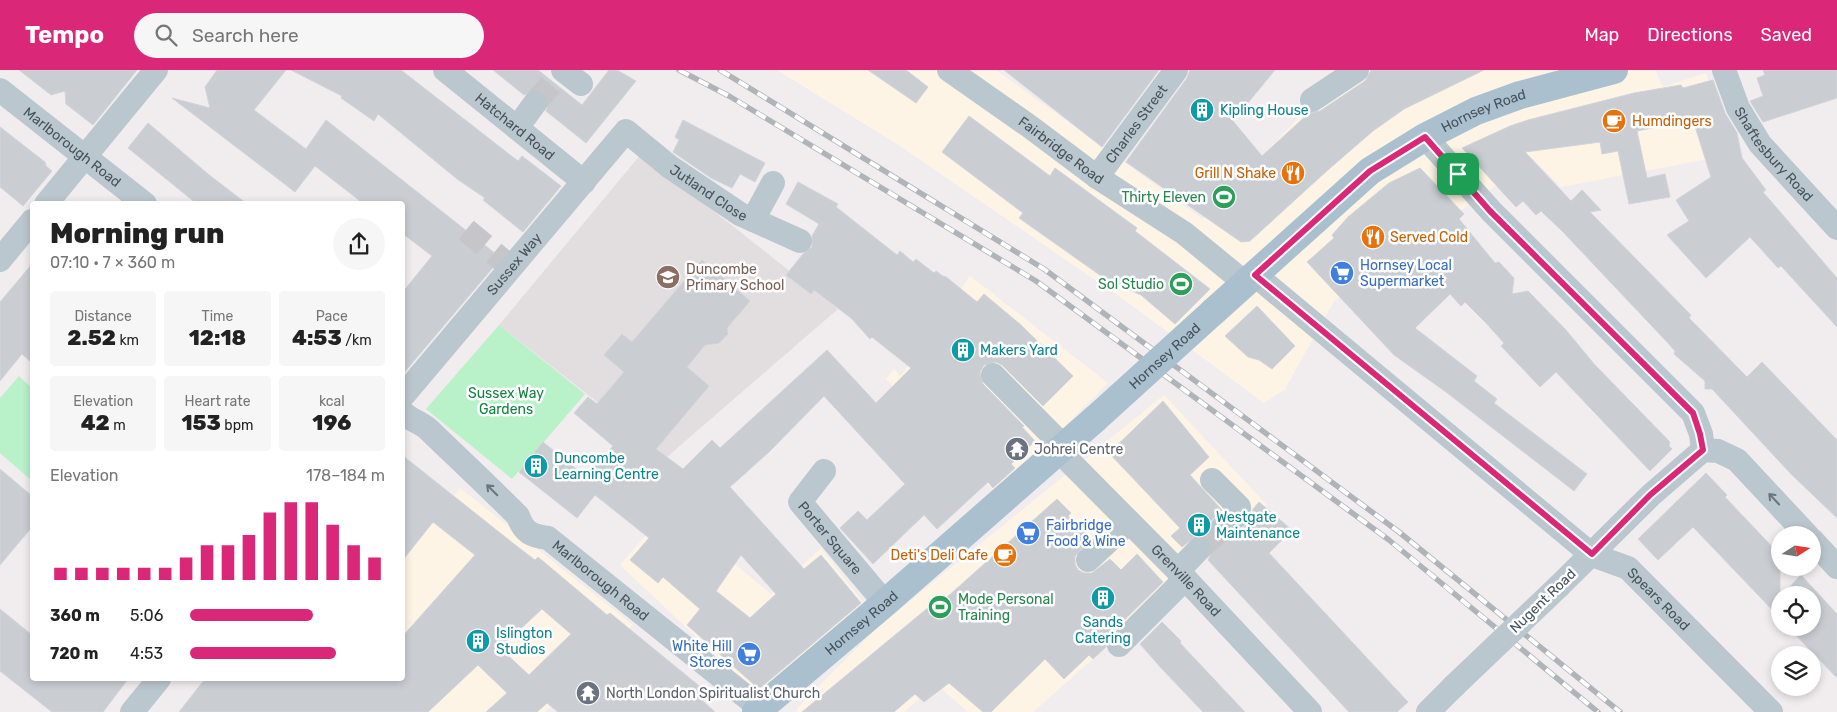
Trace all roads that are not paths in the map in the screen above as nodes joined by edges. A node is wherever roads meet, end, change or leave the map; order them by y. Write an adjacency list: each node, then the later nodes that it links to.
1 (156, 70): 14 (street)
2 (445, 70): 11 (street, Hatchard Road)
3 (949, 70): 15 (street, Fairbridge Road)
4 (1176, 70): 15 (street, Charles Street)
5 (1357, 70): 9 (street)
6 (1614, 70): 13 (main road, Hornsey Road)
7 (1724, 70): 22 (street, Shaftesbury Road)
8 (0, 90): 14 (street, Marlborough Road)
9 (1312, 100)
10 (535, 103): 11 (street)
11 (517, 128): 16 (street, Hatchard Road)
12 (626, 131): 16 (street, Sussex Way); 20 (street, Jutland Close)
13 (1425, 137): 25 (main road, Hornsey Road); 30 (street)
14 (86, 156): 18 (street); 19 (street, Marlborough Road)
15 (1097, 177): 25 (street, Fairbridge Road)
16 (584, 182): 27 (street, Sussex Way)
17 (773, 183): 20 (street)
18 (48, 201)
19 (141, 201)
20 (754, 220): 23 (street, Jutland Close)
21 (30, 222): 24 (street)
22 (1837, 228)
23 (800, 241)
24 (0, 260)
25 (1250, 279): 29 (main road, Hornsey Road, bridge); 38 (street, Spears Road)
26 (993, 375): 29 (street, Grenville Road)
27 (405, 393)
28 (405, 415): 45 (street, Marlborough Road, one-way to 28)
29 (1062, 450): 33 (street, Grenville Road); 42 (main road, Hornsey Road)
30 (1703, 450): 34 (street, one-way to 30); 38 (street, Nugent Road)
31 (824, 471): 42 (street, Porter Square)
32 (1212, 480): 35 (street)
33 (1128, 522): 39 (street); 41 (street, Grenville Road)
34 (1799, 526)
35 (1222, 528)
36 (1199, 549): 41 (street)
37 (1821, 549): 40 (street)
38 (1592, 554): 48 (street, Nugent Road, bridge); 49 (street, Spears Road)
39 (1088, 560)
40 (1837, 566)
41 (1181, 575): 43 (street); 47 (street, Grenville Road)
42 (885, 603): 45 (main road, Hornsey Road)
43 (1119, 645)
44 (157, 681): 46 (street)
45 (761, 711)
46 (132, 712)
47 (1310, 712)
48 (1428, 712)
49 (1771, 712)

